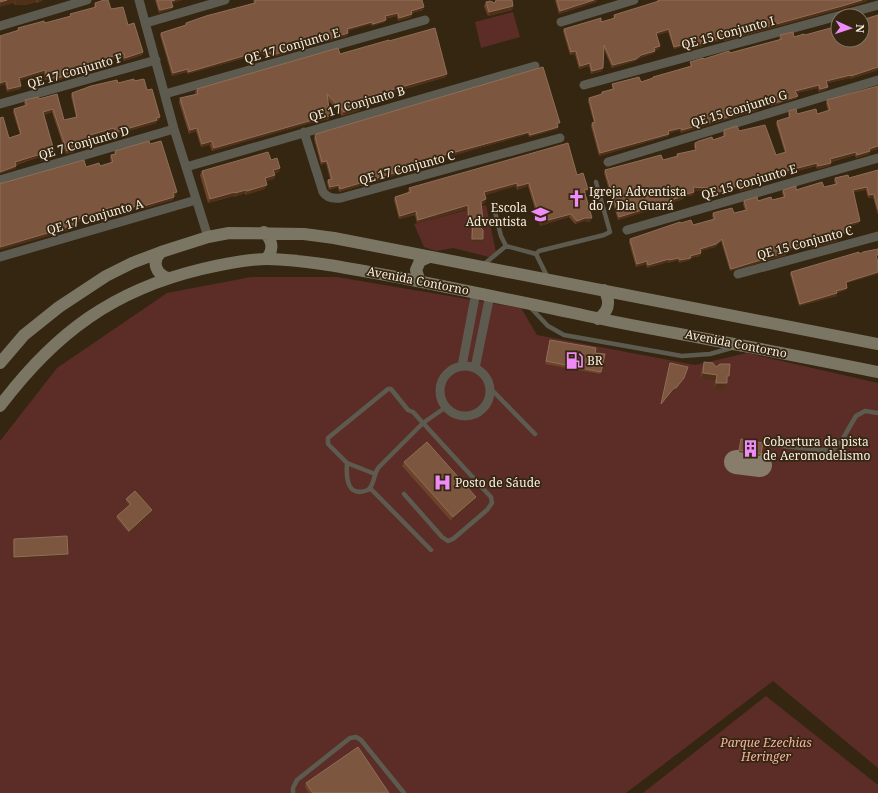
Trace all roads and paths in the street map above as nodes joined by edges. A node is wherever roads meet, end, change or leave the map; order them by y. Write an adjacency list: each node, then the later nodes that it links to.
1 (87, 0): 5 (street)
2 (139, 0): 9 (street)
3 (225, 0): 9 (street)
4 (634, 0): 8 (street)
5 (71, 2): 10 (street)
6 (878, 5): 14 (street, QE 15 Conjunto I)
7 (425, 20): 15 (street, QE 17 Conjunto E)
8 (561, 22)
9 (146, 23): 11 (street)
10 (0, 26)
11 (156, 60): 15 (street); 16 (street, QE 17 Conjunto F)
12 (535, 66): 18 (street, QE 17 Conjunto B)
13 (878, 80): 21 (street, QE 15 Conjunto G)
14 (584, 85)
15 (165, 94): 17 (street)
16 (0, 104)
17 (174, 129): 22 (street); 23 (street, QE 7 Conjunto D)
18 (304, 132): 19 (street, QE 17 Conjunto C); 22 (street, QE 17 Conjunto B)
19 (560, 138)
20 (878, 158): 27 (street, QE 15 Conjunto E)
21 (608, 162)
22 (186, 167): 25 (street)
23 (0, 180)
24 (596, 182): 33 (lane)
25 (196, 200): 30 (street); 34 (street, QE 17 Conjunto A)
26 (495, 212): 31 (lane)
27 (627, 230)
28 (264, 232): 30 (main road); 35 (main road); 36 (main road)
29 (878, 236): 38 (street, QE 15 Conjunto C)
30 (208, 237): 32 (main road)
31 (506, 246): 33 (lane); 37 (lane)
32 (161, 252): 39 (main road); 49 (main road)
33 (536, 254): 40 (lane)
34 (0, 257)
35 (429, 257): 37 (main road); 41 (main road)
36 (266, 259): 39 (main road, Avenida Contorno); 41 (main road, Avenida Contorno)
37 (481, 267): 40 (main road)
38 (738, 274)
39 (168, 278): 54 (main road, Avenida Contorno)
40 (548, 279): 42 (main road)
41 (422, 282): 43 (main road, Avenida Contorno)
42 (604, 290): 46 (main road); 47 (main road)
43 (476, 292): 44 (main road, Avenida Contorno); 50 (street)
44 (490, 295): 45 (main road, Avenida Contorno); 51 (street)
45 (526, 303): 46 (main road, Avenida Contorno); 48 (lane)
46 (598, 319): 48 (main road, Avenida Contorno)
47 (878, 344)
48 (742, 345): 52 (main road, Avenida Contorno)
49 (0, 363)
50 (462, 366): 51 (street); 55 (street)
51 (476, 368): 53 (street)
52 (878, 372)
53 (489, 387): 55 (street); 58 (lane)
54 (0, 406)
55 (446, 407): 57 (lane)
56 (878, 413): 59 (lane)
57 (423, 423): 60 (lane); 61 (lane); 63 (lane)
58 (535, 434)
59 (773, 445)
60 (347, 463): 61 (lane); 62 (lane)
61 (375, 474): 62 (lane)
62 (370, 488): 64 (lane)
63 (404, 494)
64 (431, 550)
65 (293, 793): 66 (lane)
66 (404, 793)

